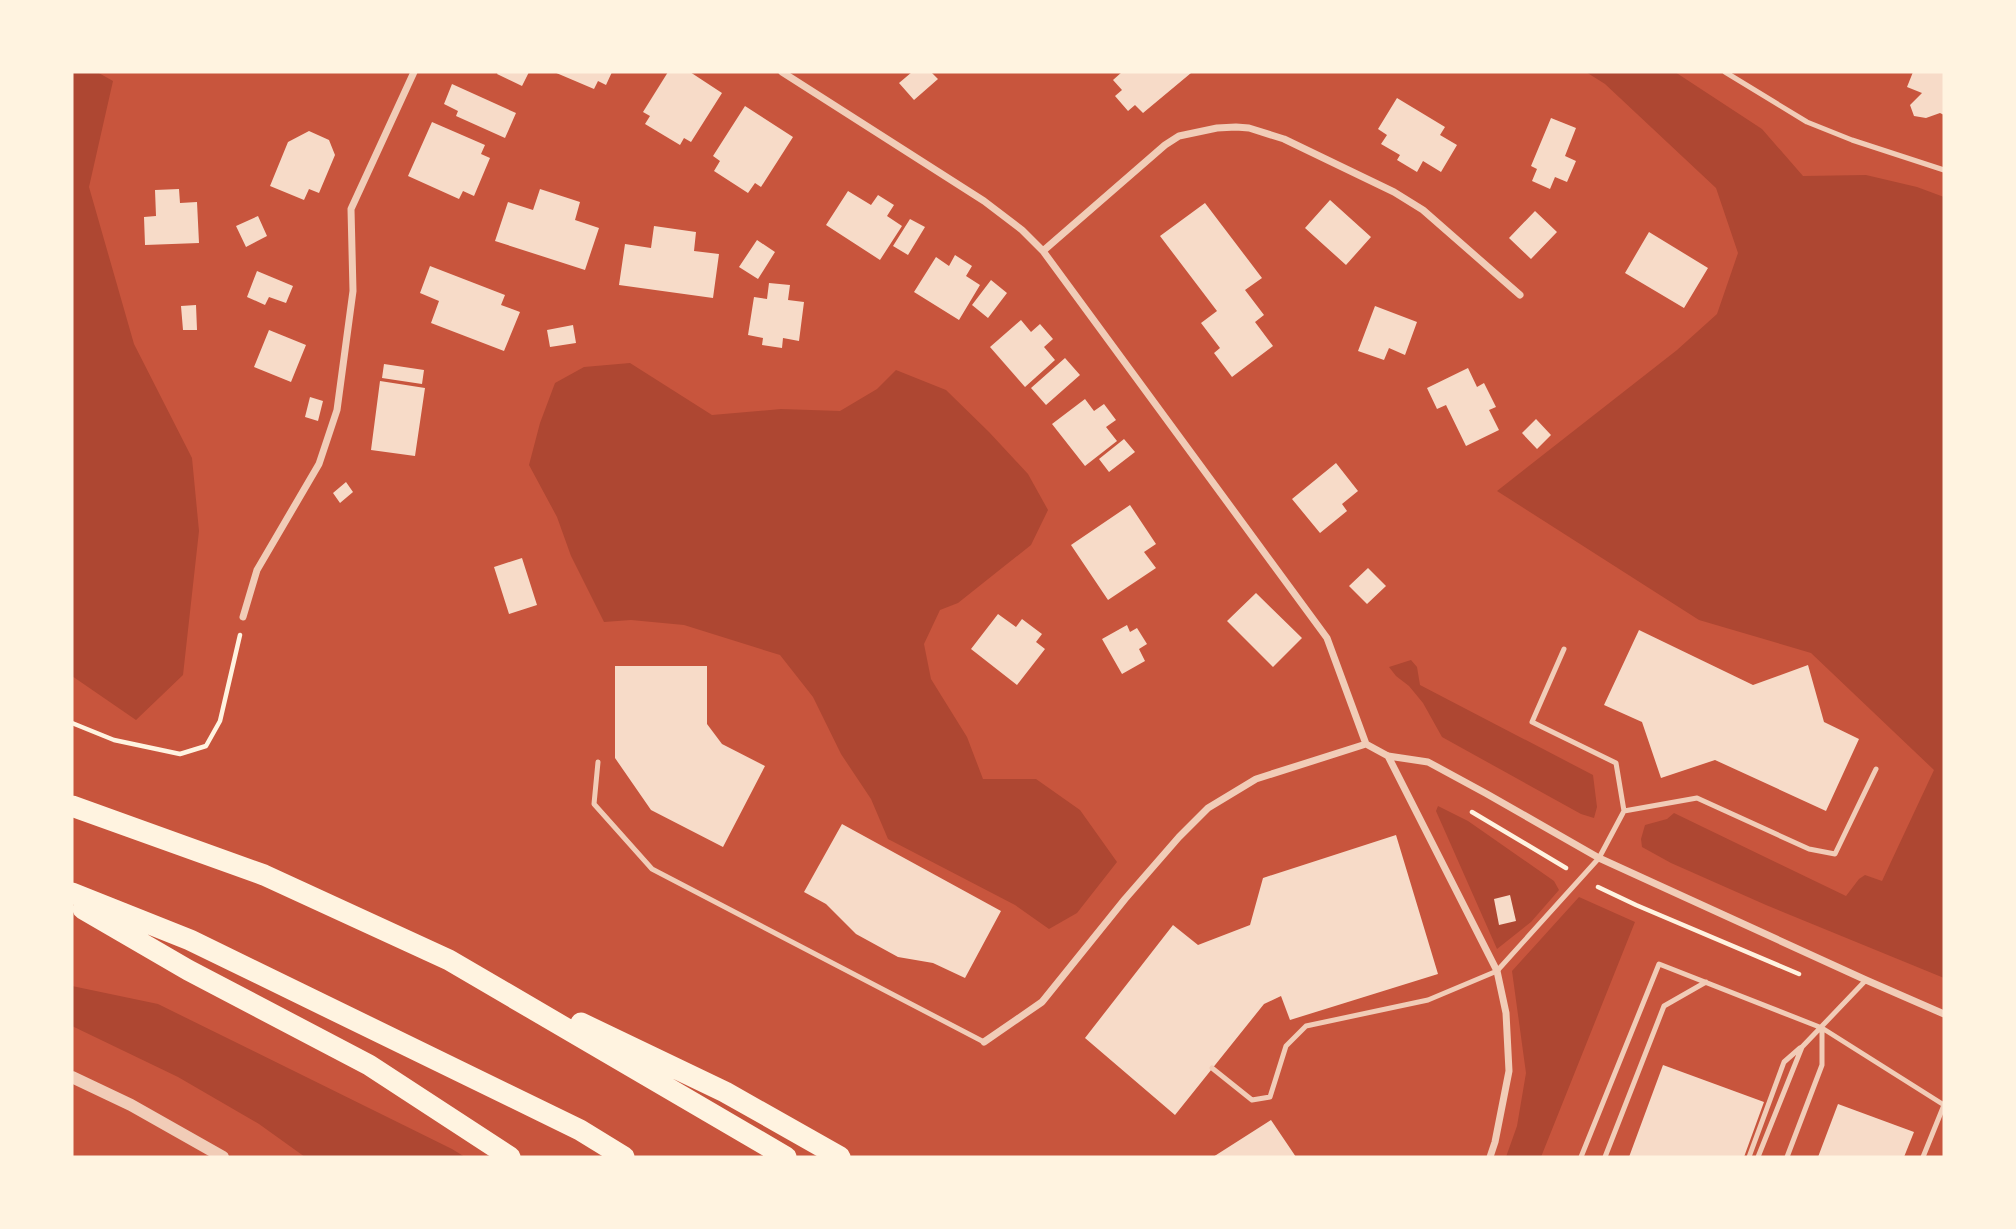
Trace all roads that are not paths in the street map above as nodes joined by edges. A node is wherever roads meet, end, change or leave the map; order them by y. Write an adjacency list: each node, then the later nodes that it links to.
1 (414, 72): 7 (street)
2 (782, 72): 5 (street)
3 (1725, 72): 4 (lane)
4 (1944, 170)
5 (1043, 251): 6 (street); 9 (street)
6 (1520, 295)
7 (243, 617)
8 (1564, 649): 14 (lane)
9 (1366, 744): 10 (street); 24 (street)
10 (1388, 756): 15 (street); 19 (street)
11 (598, 762): 24 (lane)
12 (1876, 769): 14 (lane)
13 (72, 806): 18 (highway)
14 (1624, 811): 15 (lane)
15 (1599, 858): 19 (lane); 20 (street)
16 (72, 893): 30 (highway)
17 (72, 902): 29 (highway)
18 (449, 960): 31 (highway); 32 (highway)
19 (1497, 971): 26 (lane); 33 (street)
20 (1866, 980): 22 (street); 23 (lane)
21 (1706, 982): 23 (lane); 34 (lane); 35 (lane)
22 (1944, 1014)
23 (1822, 1028): 25 (lane); 38 (lane); 39 (lane)
24 (984, 1042)
25 (1802, 1047): 36 (lane); 37 (lane)
26 (1212, 1068)
27 (72, 1077): 28 (street)
28 (223, 1157)
29 (510, 1157)
30 (624, 1157)
31 (786, 1157)
32 (840, 1157)
33 (1490, 1157)
34 (1581, 1157)
35 (1605, 1157)
36 (1749, 1157)
37 (1758, 1157)
38 (1787, 1157)
39 (1923, 1157)

